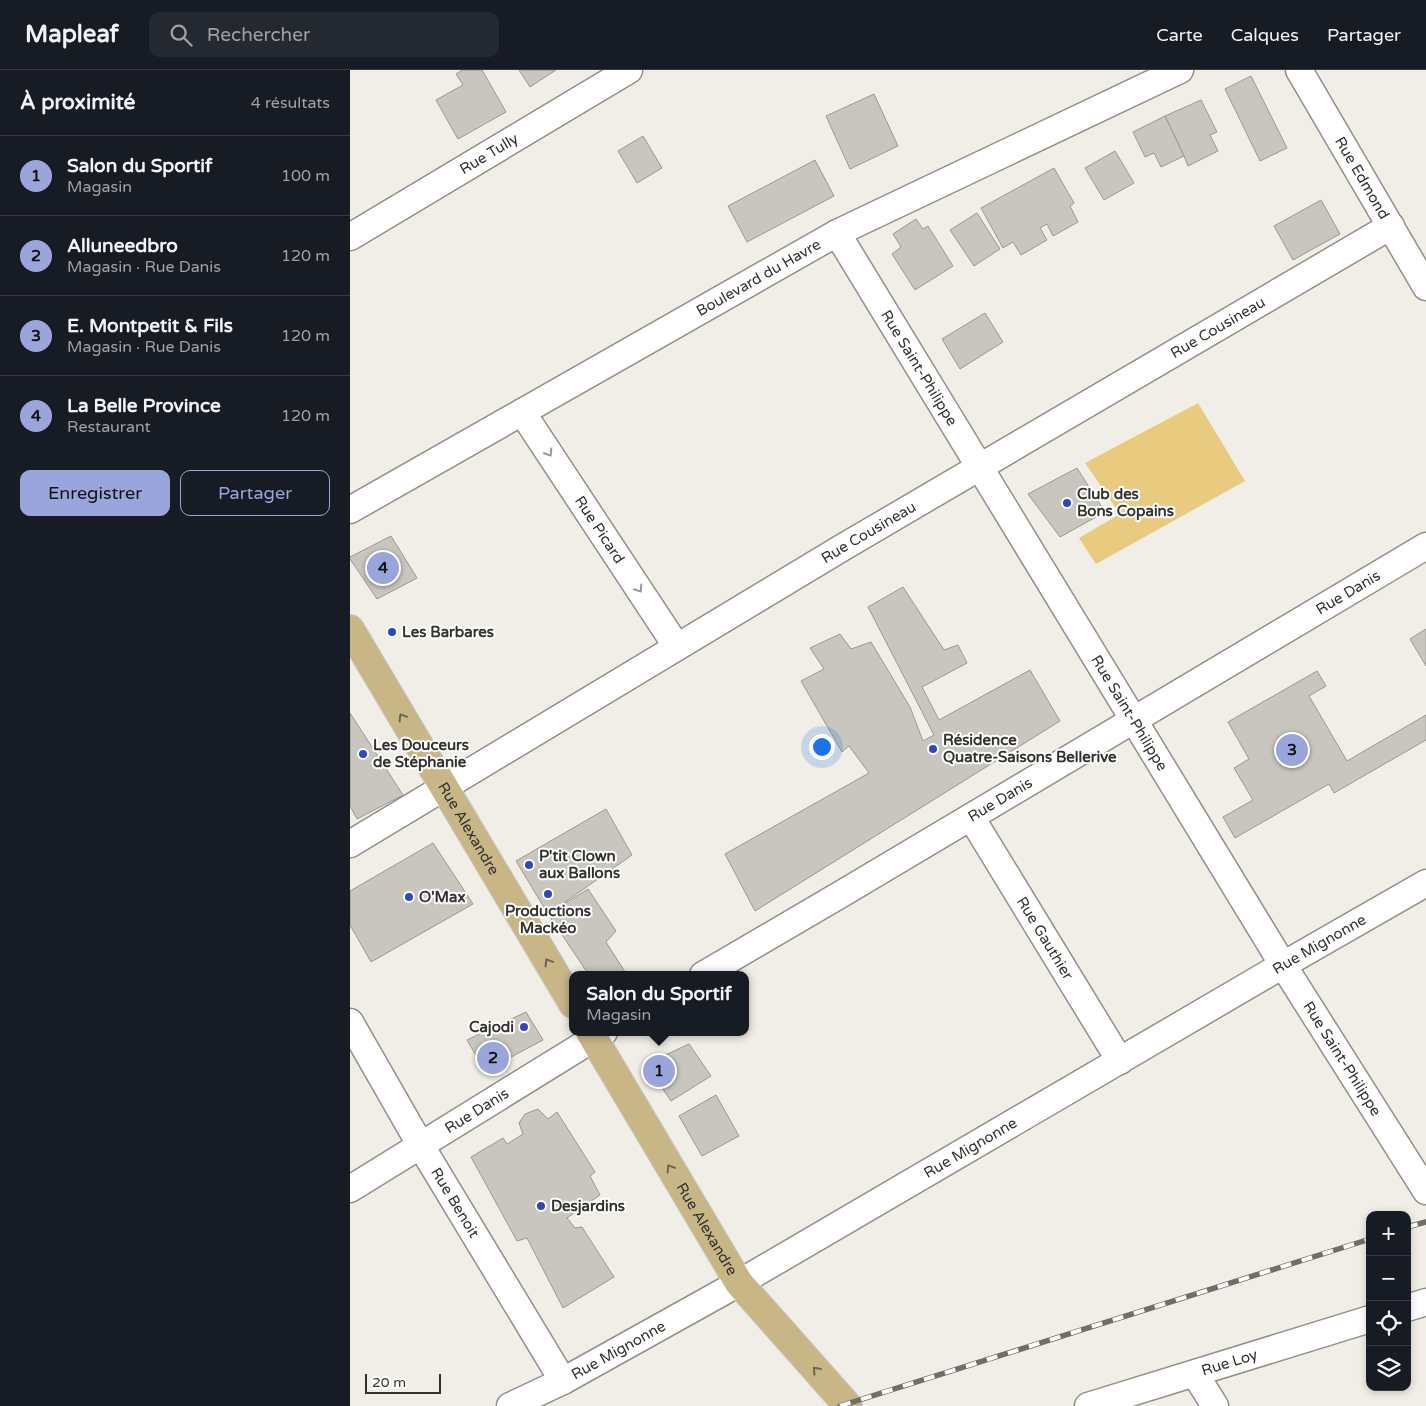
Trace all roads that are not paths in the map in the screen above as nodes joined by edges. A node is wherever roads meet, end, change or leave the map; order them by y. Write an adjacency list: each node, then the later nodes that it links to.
1 (629, 70): 6 (street, Rue Tully)
2 (1180, 70): 5 (street, Boulevard du Havre)
3 (1299, 70): 4 (street, Rue Edmond)
4 (1391, 226): 7 (street, Rue Edmond); 9 (street, Rue Cousineau)
5 (837, 233): 8 (street, Boulevard du Havre); 9 (street, Rue Saint-Philippe)
6 (350, 237)
7 (1426, 286)
8 (522, 412): 10 (street, Boulevard du Havre); 13 (street, Rue Picard, one-way to 13)
9 (980, 467): 13 (street, Rue Cousineau); 14 (street, Rue Saint-Philippe)
10 (350, 510)
11 (1426, 546): 14 (street, Rue Danis)
12 (350, 629): 15 (main road, Rue Alexandre, one-way to 12)
13 (677, 647): 15 (street, Rue Cousineau)
14 (1133, 720): 16 (street, Rue Danis); 19 (street, Rue Saint-Philippe)
15 (444, 788): 17 (street, Rue Cousineau); 21 (main road, Rue Alexandre, one-way to 15)
16 (971, 817): 20 (street, Rue Danis); 25 (street, Rue Gauthier)
17 (350, 844)
18 (1426, 883): 19 (street, Rue Mignonne)
19 (1283, 966): 25 (street, Rue Mignonne); 28 (street, Rue Saint-Philippe)
20 (710, 971)
21 (569, 997)
22 (350, 1022): 26 (street, Rue Benoit)
23 (592, 1036): 26 (street, Rue Danis)
24 (596, 1036): 29 (main road, Rue Alexandre, one-way to 24)
25 (1120, 1061): 29 (street, Rue Mignonne)
26 (421, 1146): 27 (street, Rue Danis); 34 (street, Rue Benoit)
27 (350, 1189)
28 (1426, 1191)
29 (739, 1283): 34 (street, Rue Mignonne); 36 (main road, Rue Alexandre, one-way to 29)
30 (1426, 1302): 31 (street)
31 (1411, 1307)
32 (1366, 1320): 33 (street, Rue Loy)
33 (1195, 1374): 37 (street, Rue Loy); 38 (street)
34 (563, 1381): 35 (street, Rue Mignonne)
35 (510, 1406)
36 (848, 1406)
37 (1088, 1406)
38 (1215, 1406)

